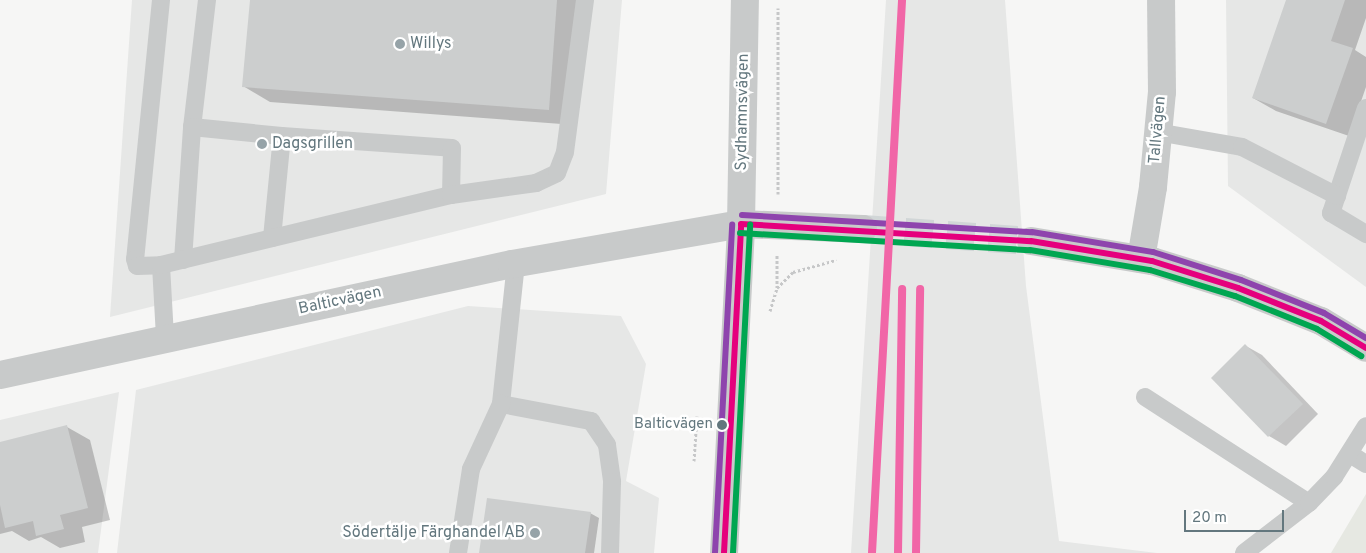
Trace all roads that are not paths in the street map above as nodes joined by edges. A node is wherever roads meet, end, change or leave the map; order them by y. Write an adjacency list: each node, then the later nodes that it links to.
1 (161, 0): 20 (lane)
2 (207, 0): 7 (lane)
3 (585, 0): 10 (lane)
4 (745, 0): 12 (street, Sydhamnsvägen)
5 (1161, 0): 8 (street, Tallvägen)
6 (1366, 108): 11 (lane)
7 (192, 127): 9 (lane); 18 (lane)
8 (1157, 132): 11 (lane); 17 (street, Tallvägen)
9 (282, 136): 10 (lane); 15 (lane)
10 (451, 194): 15 (lane)
11 (1337, 196): 14 (lane)
12 (741, 224): 13 (street, Balticvägen); 19 (street, Balticvägen); 32 (street, Sydhamnsvägen)
13 (863, 229)
14 (1366, 234)
15 (272, 238): 18 (lane)
16 (1031, 241): 17 (street)
17 (1141, 259): 22 (street)
18 (183, 260): 20 (lane)
19 (516, 263): 21 (street, Balticvägen); 25 (lane)
20 (161, 265): 21 (lane)
21 (165, 337): 23 (street, Balticvägen)
22 (1366, 348)
23 (0, 375)
24 (1145, 397): 29 (lane)
25 (501, 404): 30 (lane); 31 (lane)
26 (1366, 426): 27 (lane)
27 (1350, 454): 28 (lane); 29 (lane)
28 (1366, 464)
29 (1309, 503): 33 (lane)
30 (458, 553)
31 (610, 553)
32 (724, 553)
33 (1244, 553)

